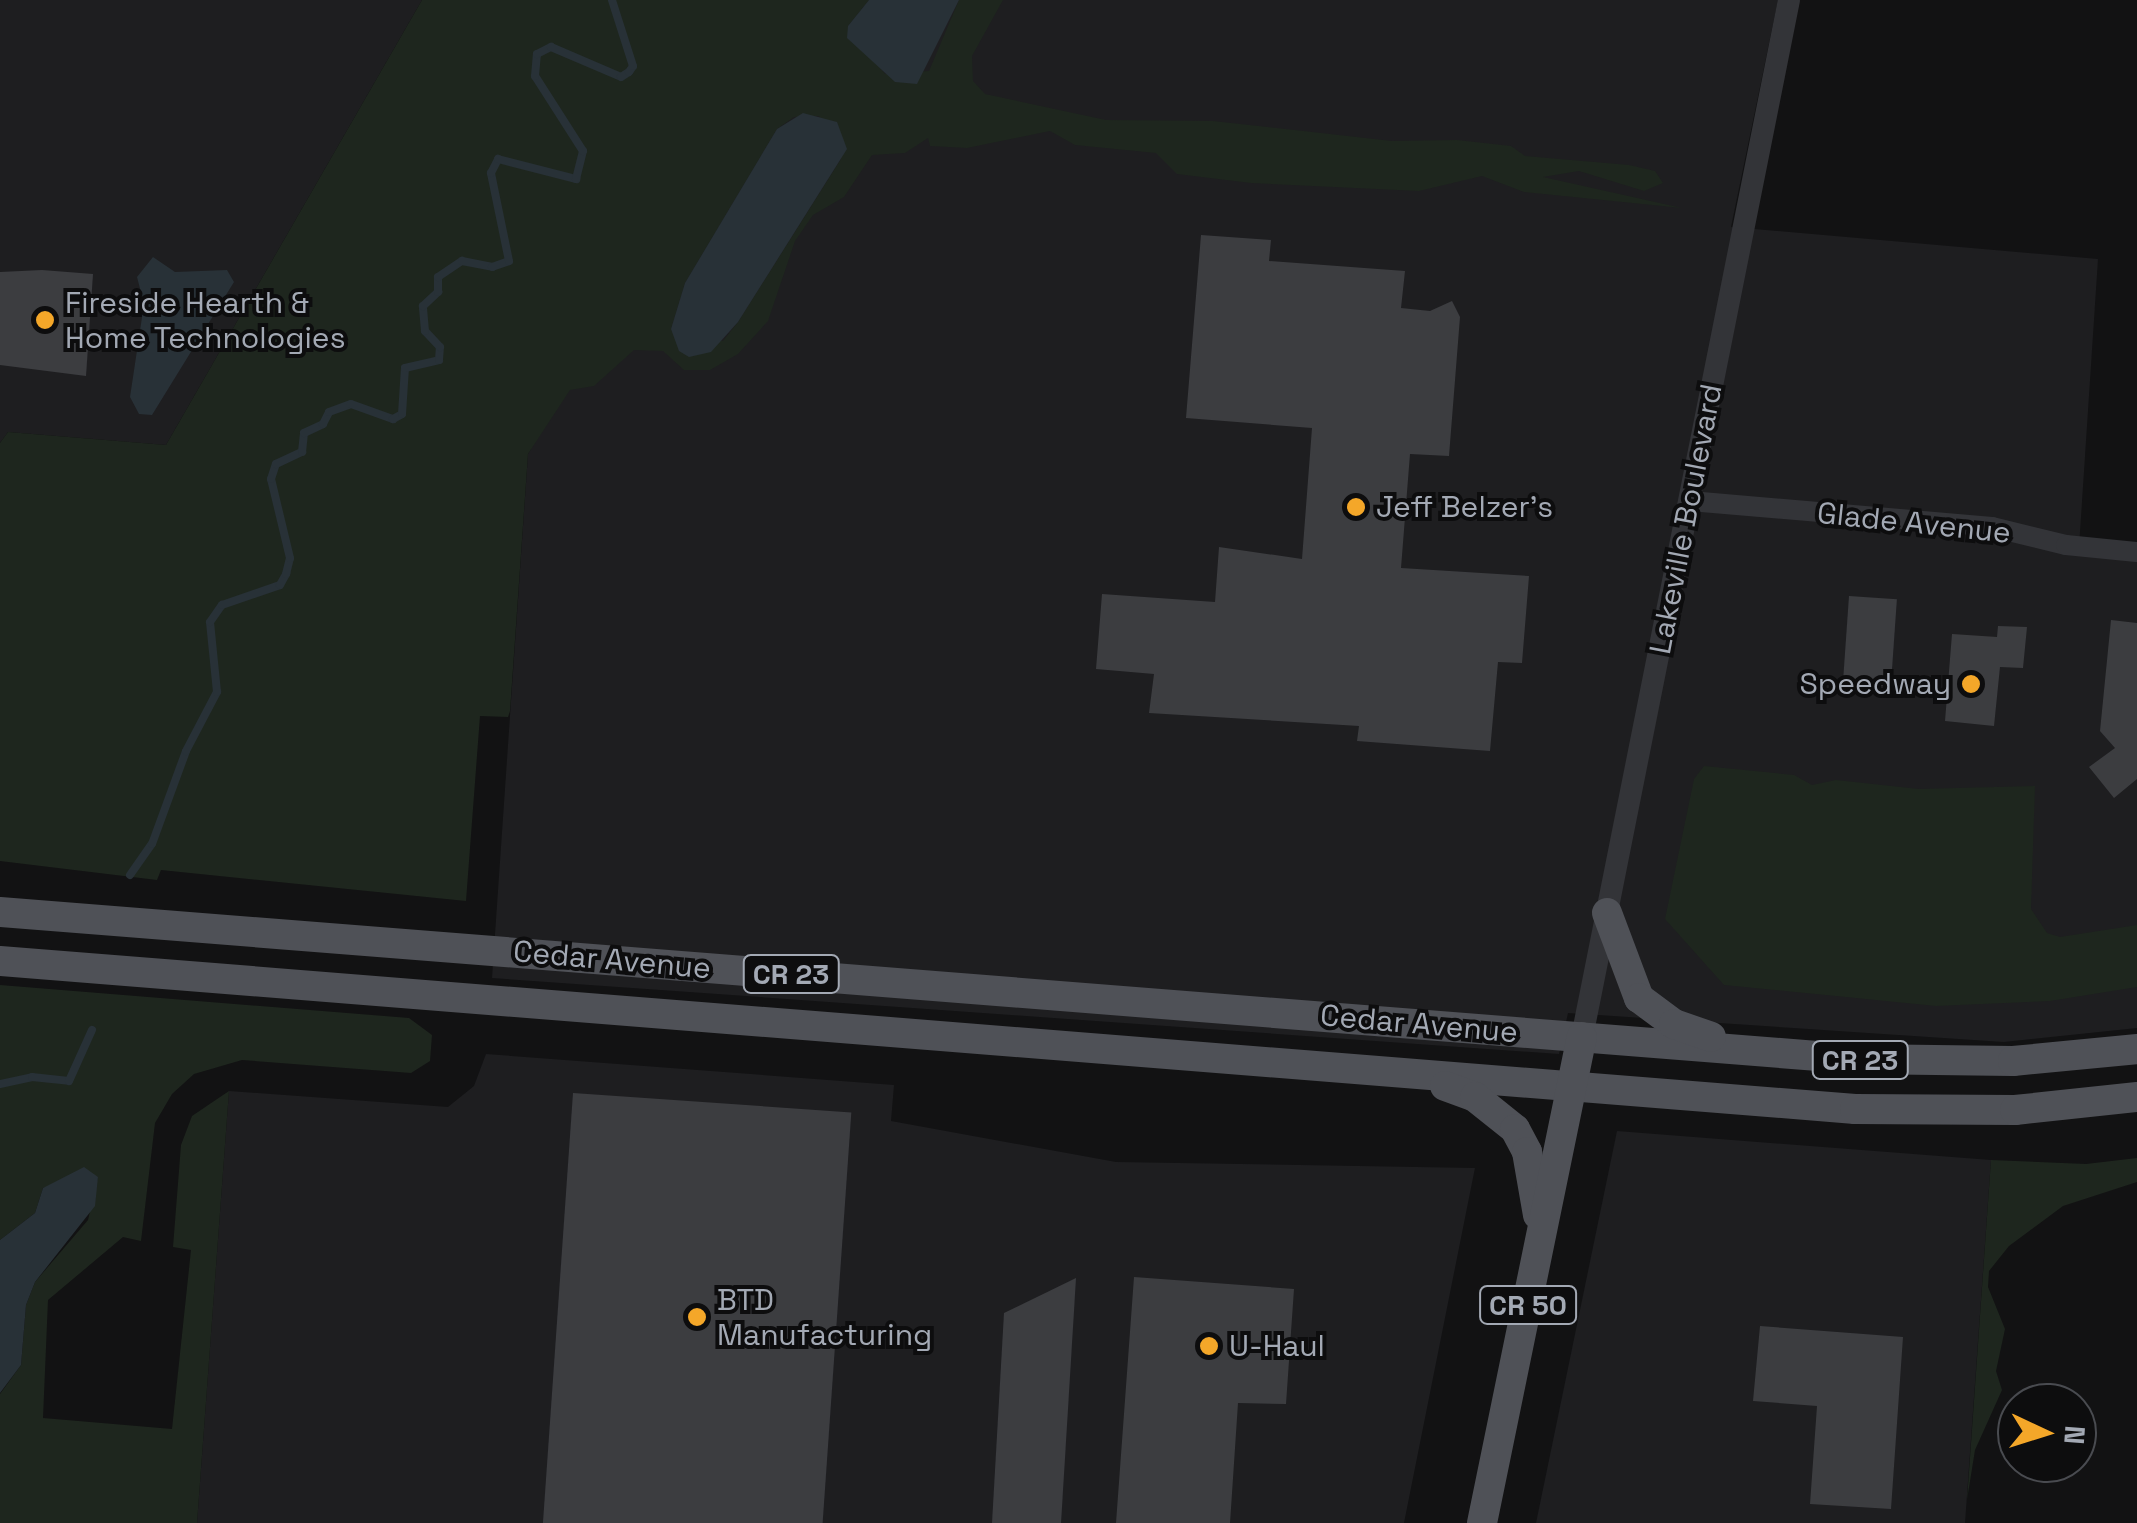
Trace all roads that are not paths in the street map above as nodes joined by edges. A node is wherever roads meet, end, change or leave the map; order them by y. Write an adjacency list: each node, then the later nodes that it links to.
1 (1789, 0): 2 (street, Lakeville Boulevard)
2 (1690, 500): 3 (street, Glade Avenue); 5 (street, Lakeville Boulevard)
3 (2137, 552)
4 (0, 912): 7 (main road, Cedar Avenue / CR 23)
5 (1607, 913): 7 (street, Lakeville Boulevard); 9 (main road)
6 (0, 962): 10 (main road, Cedar Avenue / CR 23)
7 (1582, 1037): 9 (main road, CR 23); 11 (main road, CR 50)
8 (2137, 1048): 9 (main road, CR 23)
9 (1752, 1051)
10 (1409, 1073): 11 (main road, Cedar Avenue / CR 23); 13 (main road)
11 (1573, 1086): 12 (main road, CR 23); 13 (main road, CR 50)
12 (2137, 1097)
13 (1542, 1239): 14 (main road, CR 50)
14 (1482, 1523)

